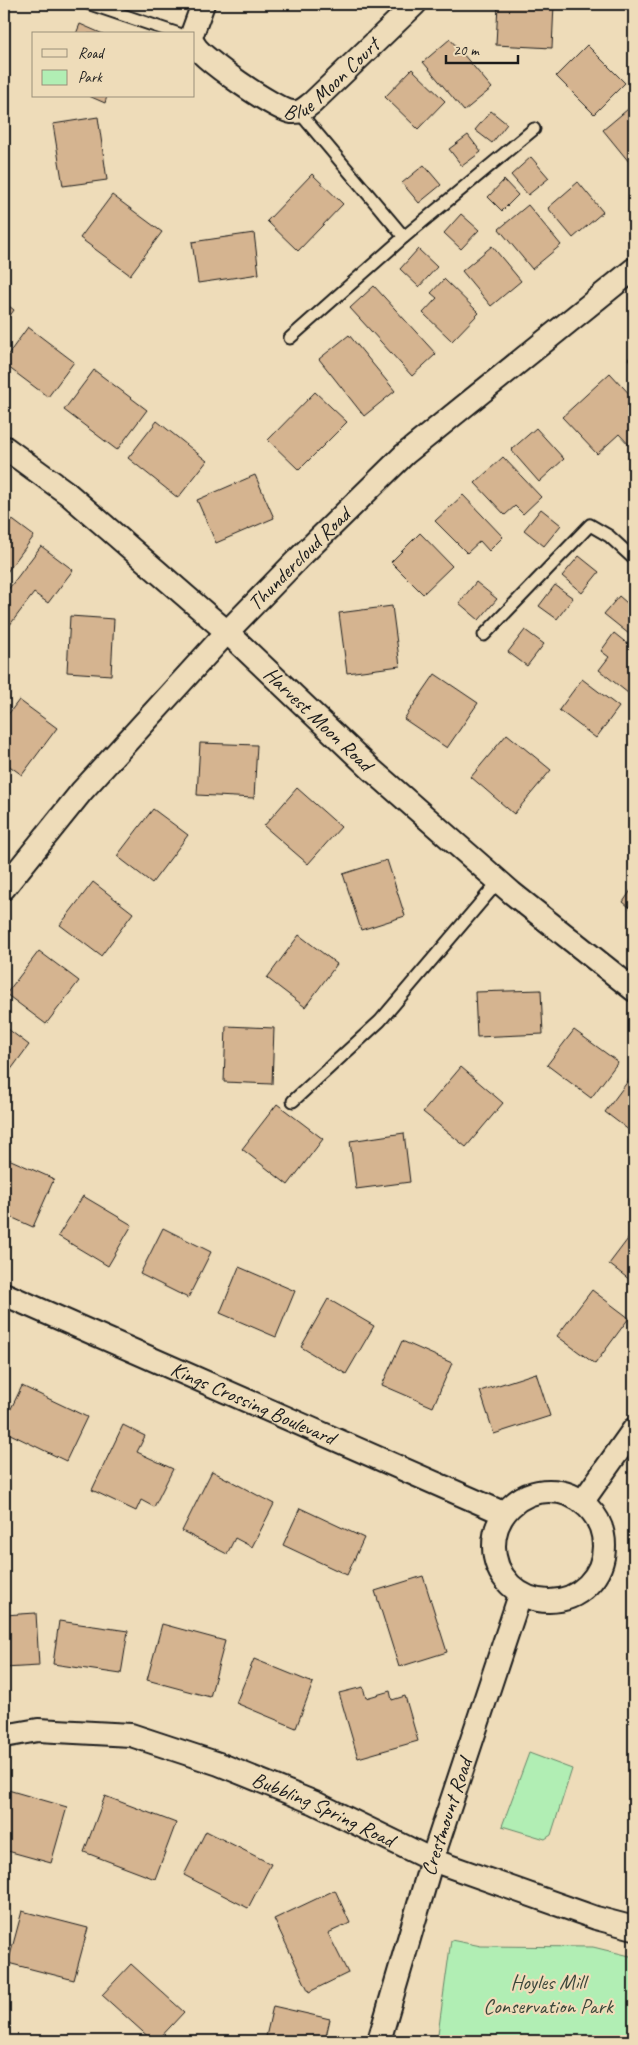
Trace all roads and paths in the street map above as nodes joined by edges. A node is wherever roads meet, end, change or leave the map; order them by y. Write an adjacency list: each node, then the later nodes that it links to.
1 (90, 4): 4 (lane)
2 (203, 4): 5 (street)
3 (415, 4): 7 (street, Blue Moon Court)
4 (173, 32)
5 (193, 32)
6 (195, 45): 7 (street, Blue Moon Court)
7 (299, 112): 9 (lane)
8 (534, 129): 9 (lane)
9 (404, 237): 11 (lane)
10 (634, 269): 14 (street, Thundercloud Road)
11 (290, 338)
12 (4, 447): 14 (street, Harvest Moon Road)
13 (634, 559): 15 (lane)
14 (227, 632): 16 (street, Harvest Moon Road); 17 (street, Thundercloud Road)
15 (484, 636)
16 (498, 882): 18 (street, Harvest Moon Road); 19 (lane)
17 (4, 888)
18 (634, 990)
19 (293, 1101)
20 (4, 1294): 23 (street, Kings Crossing Boulevard)
21 (634, 1429): 22 (street)
22 (583, 1501): 23 (street); 24 (street)
23 (503, 1513): 24 (street)
24 (520, 1595): 26 (street, Crestmount Road)
25 (4, 1736): 26 (street, Bubbling Spring Road)
26 (432, 1860): 27 (street, Bubbling Spring Road); 28 (street, Crestmount Road)
27 (634, 1928)
28 (379, 2041)

